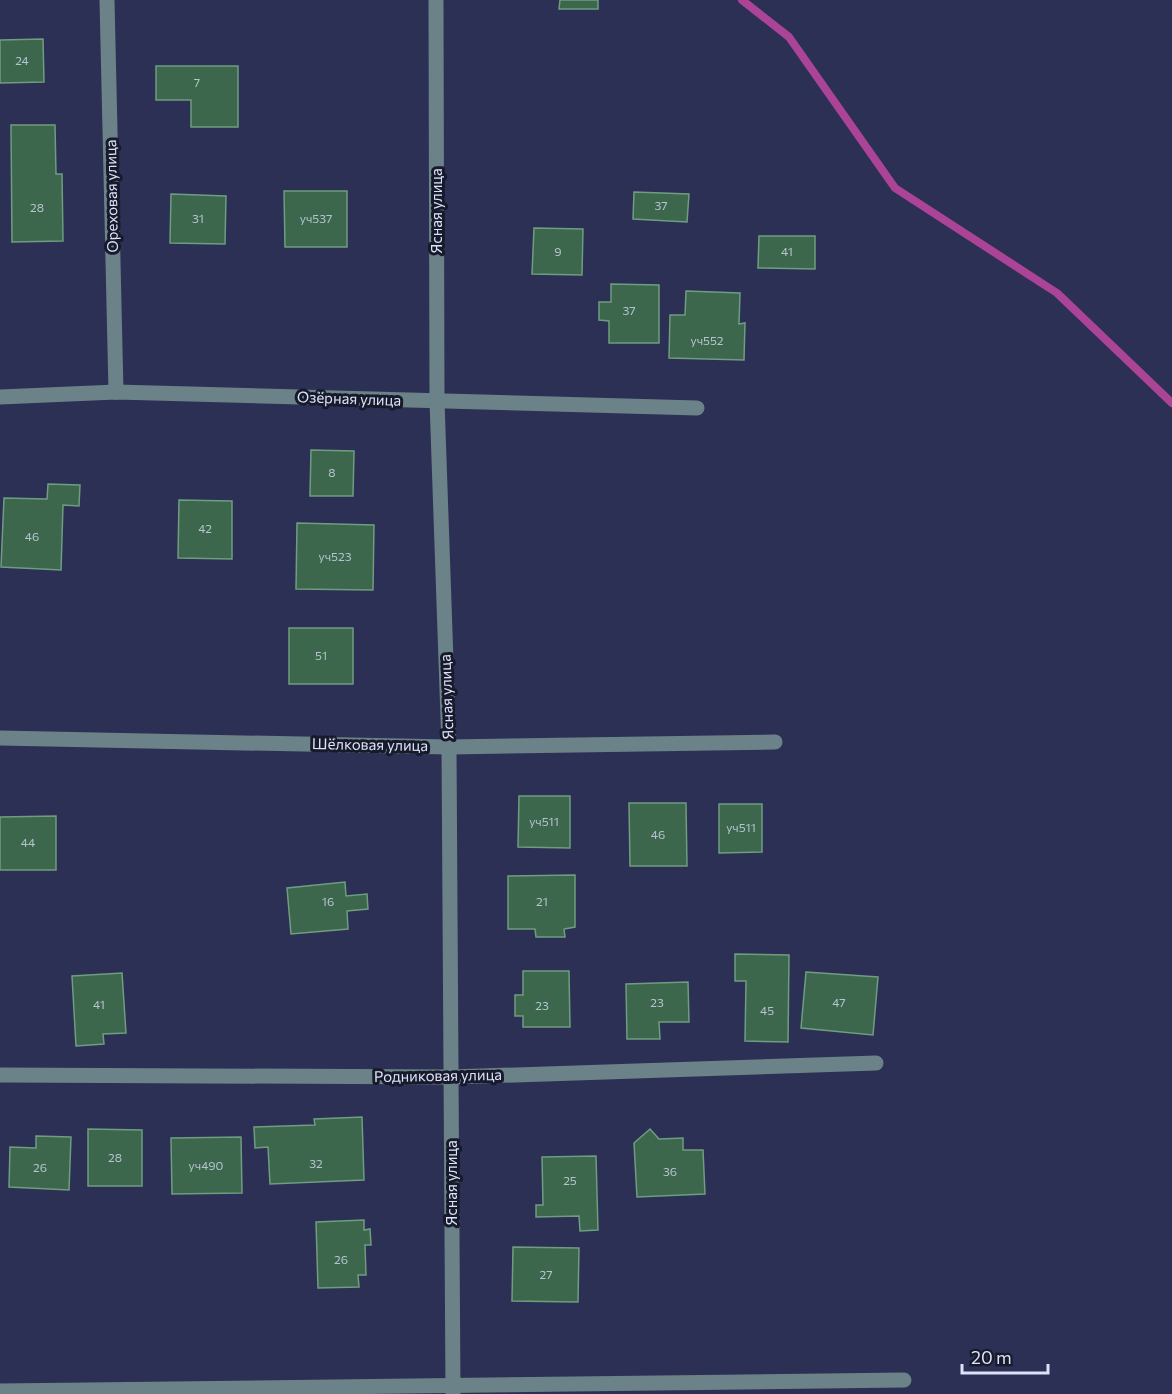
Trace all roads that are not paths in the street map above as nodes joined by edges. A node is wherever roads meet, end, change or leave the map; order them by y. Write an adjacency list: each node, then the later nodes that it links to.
1 (107, 0): 3 (street, Ореховая улица)
2 (436, 0): 5 (street, Ясная улица)
3 (116, 392): 4 (street, Озёрная улица); 5 (street, Озёрная улица)
4 (0, 397)
5 (437, 401): 6 (street, Озёрная улица); 9 (street, Ясная улица)
6 (697, 408)
7 (0, 738): 9 (street, Шёлковая улица)
8 (776, 742): 9 (street, Шёлковая улица)
9 (449, 747): 12 (street, Ясная улица)
10 (876, 1063): 12 (street, Родниковая улица)
11 (0, 1075): 12 (street, Родниковая улица)
12 (452, 1077): 14 (street, Ясная улица)
13 (904, 1380): 14 (street)
14 (453, 1390): 15 (street)
15 (0, 1391)

